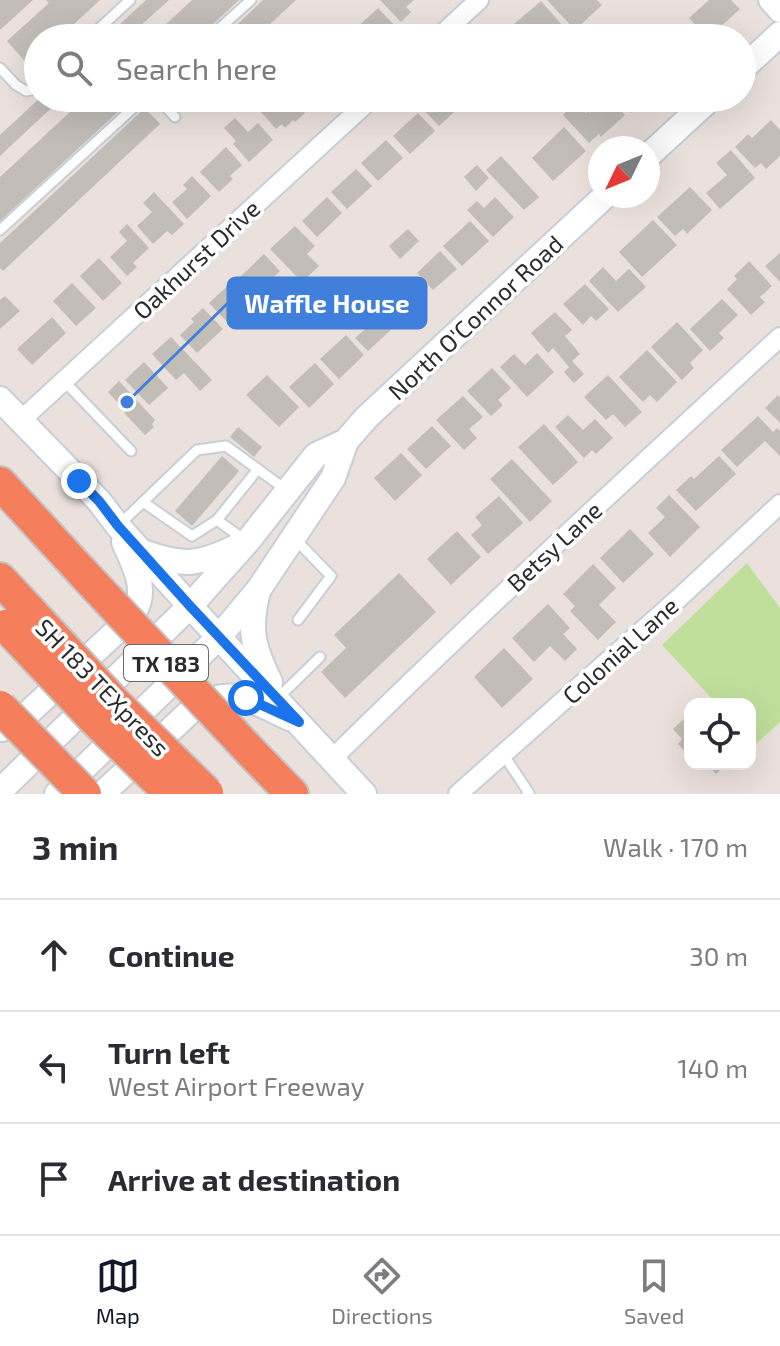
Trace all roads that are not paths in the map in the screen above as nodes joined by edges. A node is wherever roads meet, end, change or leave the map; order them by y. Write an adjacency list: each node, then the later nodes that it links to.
1 (130, 0): 6 (lane)
2 (251, 0): 7 (lane)
3 (479, 0): 8 (street)
4 (770, 0): 5 (street)
5 (780, 11)
6 (104, 24)
7 (224, 24)
8 (453, 24)
9 (780, 34): 10 (main road)
10 (756, 56)
11 (0, 68): 12 (lane)
12 (24, 90)
13 (129, 112): 20 (lane)
14 (171, 112): 17 (lane)
15 (357, 112): 22 (street, Oakhurst Drive)
16 (696, 112): 18 (main road)
17 (175, 117)
18 (660, 145)
19 (592, 208): 25 (main road, North O'Connor Road)
20 (0, 230)
21 (780, 337): 49 (street, Betsy Lane)
22 (64, 381): 24 (street, Oakhurst Drive); 26 (lane)
23 (0, 399): 24 (main road)
24 (20, 421): 33 (main road)
25 (346, 441): 29 (main road, North O'Connor Road); 34 (main road, North O'Connor Road)
26 (131, 451)
27 (258, 469): 29 (lane); 30 (lane); 32 (lane)
28 (0, 483): 56 (highway, TX 183, bridge)
29 (287, 491): 35 (main road, North O'Connor Road)
30 (143, 502): 32 (lane); 33 (lane)
31 (780, 504): 48 (street, Colonial Lane)
32 (217, 520): 35 (lane)
33 (118, 526): 36 (main road); 47 (main road)
34 (293, 537): 38 (main road, North O'Connor Road); 41 (lane)
35 (247, 542): 36 (main road); 39 (main road, North O'Connor Road)
36 (142, 552): 39 (main road)
37 (0, 579): 40 (highway, SH 183 TEXpress)
38 (259, 589): 42 (main road, North O'Connor Road); 44 (main road)
39 (190, 606): 42 (main road); 50 (main road, North O'Connor Road)
40 (12, 619): 54 (highway, SH 183 TEXpress, bridge); 55 (highway, SH 183 TEXpress, bridge)
41 (298, 620)
42 (219, 637): 44 (main road); 51 (main road, North O'Connor Road)
43 (320, 657): 44 (lane)
44 (277, 699): 46 (main road)
45 (0, 707): 52 (highway, bridge)
46 (299, 722): 49 (main road); 53 (main road)
47 (0, 729)
48 (503, 754): 58 (street, Colonial Lane); 59 (lane)
49 (332, 759): 57 (main road)
50 (3, 790)
51 (57, 794)
52 (85, 794)
53 (102, 794)
54 (171, 794)
55 (208, 794)
56 (292, 794)
57 (364, 794)
58 (458, 794)
59 (527, 794)

